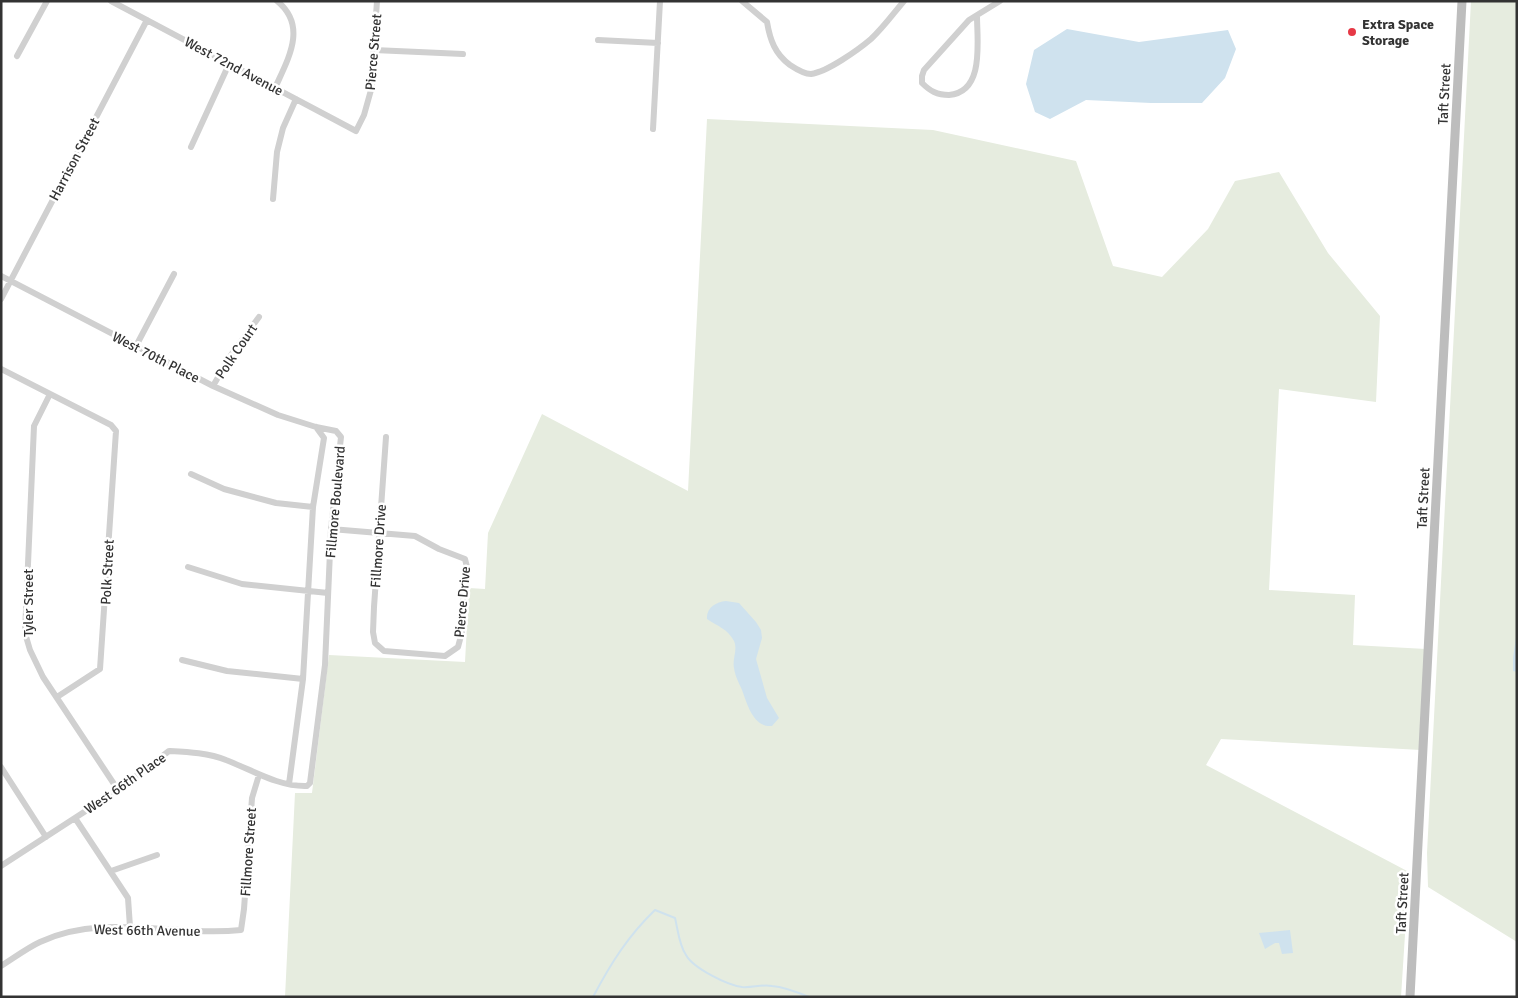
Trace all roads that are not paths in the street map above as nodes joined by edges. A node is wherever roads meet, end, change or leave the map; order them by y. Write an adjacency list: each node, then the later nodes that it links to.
1 (47, 1): 16 (street)
2 (111, 1): 11 (street, West 72nd Avenue)
3 (277, 1): 18 (street)
4 (377, 1): 14 (street, Pierce Street)
5 (660, 1): 13 (street)
6 (742, 1): 7 (street)
7 (904, 1)
8 (1000, 1): 10 (street)
9 (1462, 1): 58 (main road, Taft Street)
10 (977, 16): 10 (street)
11 (147, 20): 17 (street, West 72nd Avenue); 26 (street, Harrison Street)
12 (598, 40): 13 (street)
13 (658, 43): 20 (street)
14 (374, 50): 15 (street); 21 (street, Pierce Street)
15 (463, 54)
16 (17, 56)
17 (230, 64): 18 (street, West 72nd Avenue); 22 (street)
18 (275, 88): 19 (street, West 72nd Avenue)
19 (296, 98): 21 (street, West 72nd Avenue); 23 (street)
20 (653, 129)
21 (356, 131)
22 (191, 147)
23 (273, 199)
24 (174, 274): 29 (street)
25 (1, 276): 26 (street, West 70th Place)
26 (10, 281): 27 (street, Harrison Street); 29 (street, West 70th Place)
27 (1, 299)
28 (259, 317): 31 (street, Polk Court)
29 (136, 346): 31 (street, West 70th Place)
30 (1, 369): 32 (street)
31 (213, 386): 33 (street, West 70th Place)
32 (50, 394): 45 (street, Tyler Street); 45 (street, Polk Street)
33 (316, 427): 36 (street, Fillmore Boulevard); 37 (street, Fillmore Boulevard)
34 (386, 437): 38 (street, Fillmore Drive)
35 (191, 474): 36 (street)
36 (313, 507): 40 (street, Fillmore Boulevard)
37 (331, 529): 38 (street, Pierce Drive); 41 (street, Fillmore Boulevard)
38 (378, 532): 42 (street, Fillmore Drive); 42 (street, Pierce Drive)
39 (188, 567): 40 (street)
40 (308, 592): 41 (street); 44 (street, Fillmore Boulevard)
41 (328, 593): 48 (street, Fillmore Boulevard)
42 (384, 651)
43 (182, 660): 44 (street)
44 (303, 679): 48 (street, Fillmore Boulevard)
45 (57, 697): 49 (street, Tyler Street)
46 (1, 767): 51 (street)
47 (259, 775): 48 (street, West 66th Place); 49 (street, West 66th Place); 56 (street, Fillmore Street)
48 (289, 784)
49 (118, 790): 50 (street, West 66th Place)
50 (75, 818): 51 (street, West 66th Place); 54 (street)
51 (46, 838): 53 (street, West 66th Place)
52 (157, 855): 54 (street)
53 (1, 866)
54 (111, 871): 55 (street)
55 (130, 927): 56 (street, West 66th Avenue); 57 (street, West 66th Avenue)
56 (241, 930)
57 (1, 966)
58 (1410, 997)

